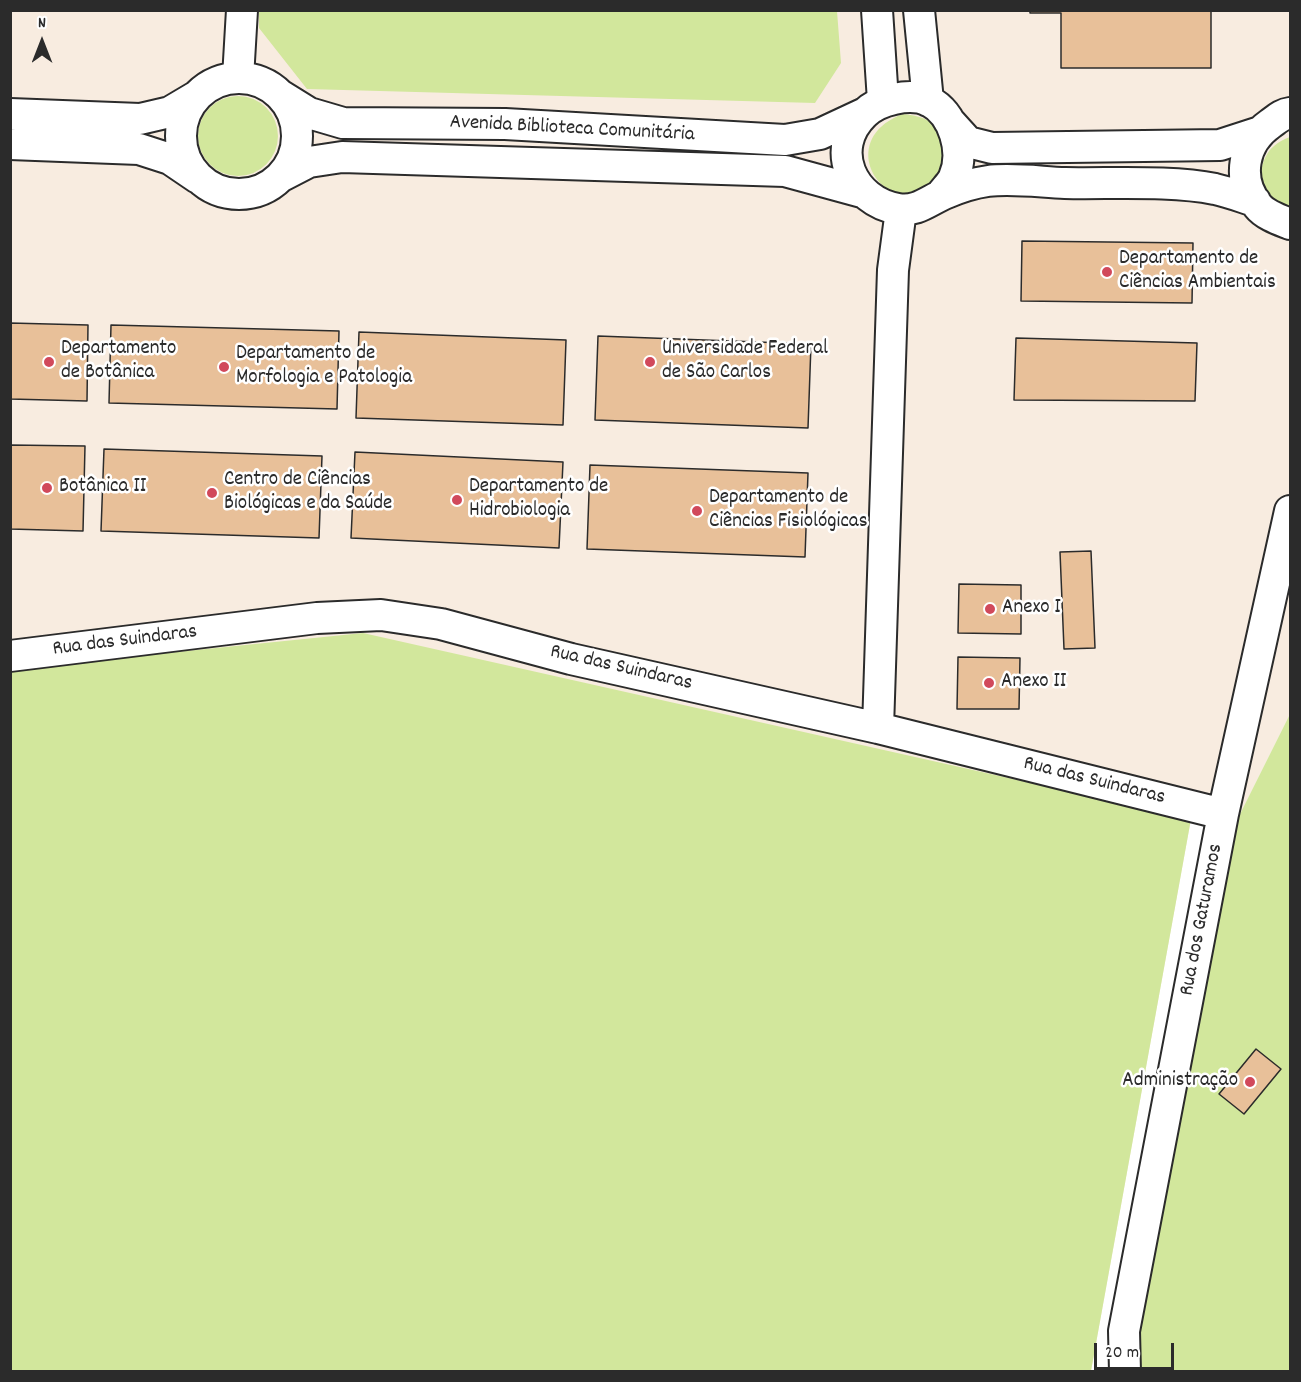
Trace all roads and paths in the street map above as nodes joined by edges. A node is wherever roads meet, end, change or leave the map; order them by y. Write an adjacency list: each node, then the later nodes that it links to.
1 (243, 10): 4 (street)
2 (877, 10): 7 (street)
3 (919, 10): 8 (street)
4 (238, 78): 5 (street); 6 (street)
5 (280, 95): 7 (street, Avenida Biblioteca Comunitária); 13 (street)
6 (197, 96): 9 (street); 14 (street)
7 (874, 107): 8 (street); 15 (street)
8 (936, 108): 11 (street); 16 (street)
9 (10, 114)
10 (1290, 114): 11 (street)
11 (1257, 133): 17 (street)
12 (10, 144): 14 (street)
13 (280, 177): 14 (street); 15 (street, Avenida Biblioteca Comunitária)
14 (198, 178)
15 (862, 192): 18 (street)
16 (941, 195): 17 (street); 18 (street)
17 (1255, 201): 19 (street)
18 (901, 210): 22 (street)
19 (1290, 224)
20 (1290, 511): 23 (street, Rua dos Gaturamos)
21 (10, 656): 22 (street, Rua das Suindaras)
22 (878, 728): 23 (street, Rua das Suindaras)
23 (1223, 814): 24 (street, Rua dos Gaturamos)
24 (1125, 1371)

